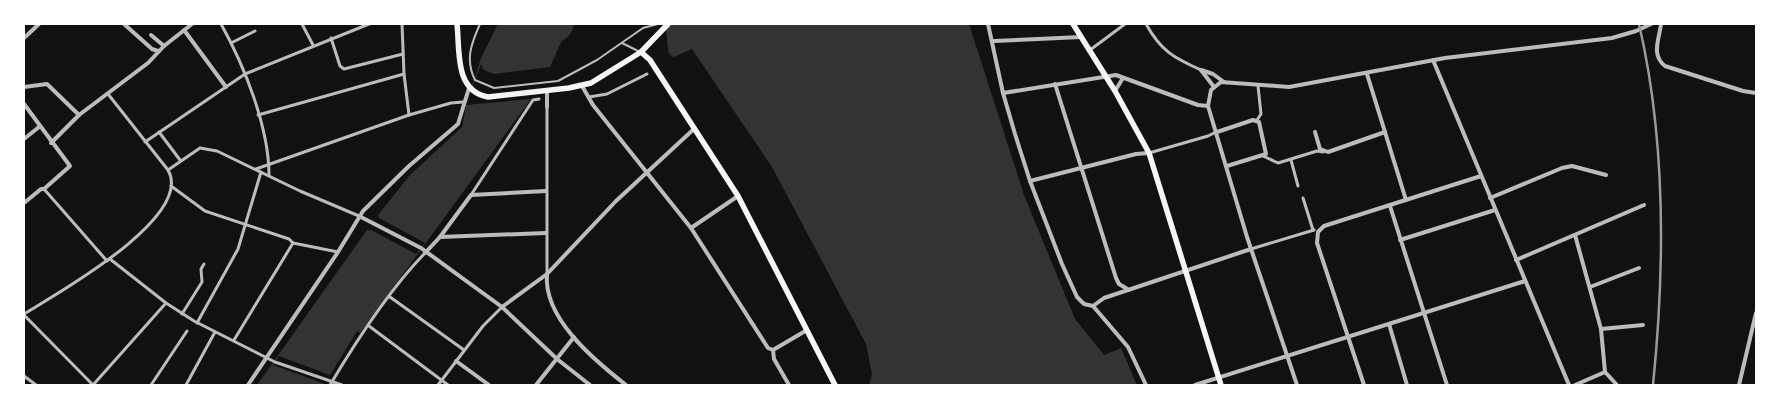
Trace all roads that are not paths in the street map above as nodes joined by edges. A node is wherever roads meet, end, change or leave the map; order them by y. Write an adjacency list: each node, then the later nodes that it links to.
1 (39, 24): 22 (street)
2 (124, 24): 30 (street)
3 (192, 24): 18 (street)
4 (221, 24): 26 (street)
5 (302, 24): 27 (street)
6 (369, 24): 23 (street)
7 (402, 24): 32 (street)
8 (456, 24): 48 (main road)
9 (480, 24): 25 (lane)
10 (658, 24): 25 (lane)
11 (668, 24): 31 (main road)
12 (988, 24): 24 (street)
13 (1073, 24): 21 (main road)
14 (1126, 24): 29 (street)
15 (1146, 24): 34 (street)
16 (1651, 24): 33 (street)
17 (1660, 24): 52 (street)
18 (184, 30): 28 (street); 47 (street)
19 (255, 31): 26 (street)
20 (151, 35): 28 (street)
21 (1082, 37): 24 (street); 29 (main road)
22 (24, 38)
23 (331, 38): 27 (street); 32 (street)
24 (994, 41): 51 (street)
25 (622, 42): 31 (lane)
26 (231, 43): 35 (street)
27 (313, 45): 35 (street)
28 (164, 46): 30 (street)
29 (1090, 50): 39 (main road)
30 (158, 52): 53 (street)
31 (640, 52): 43 (main road); 65 (main road)
32 (403, 54): 36 (street)
33 (1433, 60): 38 (street); 87 (street)
34 (1201, 70): 41 (street); 44 (street)
35 (246, 74): 47 (street); 62 (street)
36 (404, 74): 60 (street); 62 (street)
37 (647, 74): 54 (street)
38 (1366, 74): 45 (street); 69 (street)
39 (1104, 76): 40 (street); 42 (street); 50 (main road)
40 (1123, 78): 50 (street); 58 (street)
41 (1224, 82): 44 (street); 45 (street)
42 (1055, 84): 51 (street); 80 (street)
43 (582, 86): 49 (main road); 54 (street)
44 (1215, 86): 58 (street)
45 (1258, 86): 63 (street)
46 (24, 87): 61 (street)
47 (226, 87): 66 (street)
48 (470, 89): 49 (main road); 56 (street)
49 (547, 90): 59 (street)
50 (1114, 91): 74 (main road)
51 (1003, 93): 88 (street)
52 (1754, 93)
53 (108, 94): 61 (street); 71 (street)
54 (588, 97): 84 (street)
55 (539, 98): 93 (street)
56 (462, 102): 60 (street); 102 (street)
57 (24, 104): 64 (street)
58 (1208, 106): 67 (street)
59 (547, 107): 92 (street)
60 (410, 114): 78 (street)
61 (79, 115): 72 (street)
62 (258, 115): 78 (street)
63 (1256, 120): 67 (street); 75 (street)
64 (39, 127): 70 (street); 72 (street)
65 (695, 128): 84 (street); 94 (main road)
66 (159, 132): 71 (street); 76 (street)
67 (1217, 132): 74 (street); 79 (street)
68 (1314, 132): 73 (street)
69 (1384, 132): 73 (street); 97 (street)
70 (24, 139)
71 (145, 142): 82 (street)
72 (51, 143): 91 (street)
73 (1323, 152): 77 (street)
74 (1149, 153): 80 (street); 118 (main road)
75 (1263, 156): 77 (street); 79 (street)
76 (180, 160): 81 (street); 82 (street)
77 (1291, 160): 90 (street)
78 (269, 165): 81 (street); 85 (street)
79 (1227, 166): 111 (street)
80 (1082, 168): 88 (street); 122 (street)
81 (256, 169): 83 (street)
82 (168, 170): 89 (street)
83 (261, 172): 85 (street); 103 (street)
84 (646, 173): 104 (street); 119 (street)
85 (269, 175): 102 (street)
86 (1606, 175): 96 (street)
87 (1481, 176): 96 (street); 97 (street)
88 (1030, 181): 125 (street)
89 (171, 186): 103 (street); 114 (street)
90 (1298, 186)
91 (44, 189): 98 (street); 114 (street)
92 (546, 191): 93 (street); 106 (street)
93 (471, 195): 108 (street)
94 (738, 196): 104 (street); 136 (main road)
95 (1303, 198): 105 (street)
96 (1490, 198): 101 (street)
97 (1406, 200): 100 (street)
98 (24, 203)
99 (1644, 205): 107 (street)
100 (1390, 206): 105 (street); 109 (street)
101 (1495, 210): 109 (street); 115 (street)
102 (359, 216): 112 (street); 113 (street)
103 (245, 224): 110 (street); 131 (street)
104 (691, 228): 143 (street)
105 (1315, 231): 111 (street); 139 (street)
106 (546, 233): 108 (street); 119 (street)
107 (1575, 235): 115 (street); 121 (street)
108 (440, 237): 113 (street)
109 (1400, 240): 127 (street)
110 (293, 243): 112 (street); 141 (street)
111 (1251, 249): 118 (street); 144 (street)
112 (338, 252): 145 (street)
113 (425, 253): 123 (street); 126 (street)
114 (108, 260): 124 (street); 129 (street)
115 (1516, 260): 120 (street)
116 (204, 264): 130 (street)
117 (1639, 268): 121 (street)
118 (1185, 271): 122 (street); 150 (main road)
119 (547, 274): 126 (street); 140 (street)
120 (1525, 281): 127 (street); 177 (street)
121 (1590, 287): 135 (street)
122 (1129, 290): 125 (street)
123 (390, 297): 134 (street); 142 (street)
124 (166, 303): 130 (street); 156 (street)
125 (1093, 306): 170 (street)
126 (502, 307): 142 (street); 146 (street)
127 (1424, 313): 132 (street); 176 (street)
128 (1756, 313): 180 (street)
129 (24, 314): 153 (street)
130 (182, 314): 131 (street)
131 (194, 323): 138 (street)
132 (1389, 324): 139 (street); 175 (street)
133 (1643, 325): 135 (street)
134 (369, 326): 152 (street); 154 (street)
135 (1601, 329): 148 (street)
136 (807, 330): 143 (street); 169 (main road)
137 (188, 331): 157 (street)
138 (215, 332): 141 (street); 158 (street)
139 (1349, 336): 144 (street); 174 (street)
140 (574, 337): 146 (street); 151 (street)
141 (234, 340): 145 (street)
142 (464, 350): 147 (street)
143 (773, 350): 168 (street)
144 (1288, 356): 150 (street); 173 (street)
145 (267, 358): 154 (street); 159 (street)
146 (557, 359): 164 (street); 165 (street)
147 (456, 360): 152 (street); 163 (street)
148 (1605, 372): 178 (street); 179 (street)
149 (24, 376): 155 (street)
150 (1218, 378): 171 (street); 172 (main road)
151 (618, 379): 166 (street); 167 (street)
152 (441, 380): 161 (street); 162 (street)
153 (88, 383): 156 (street)
154 (331, 384): 160 (street)
155 (36, 385)
156 (93, 385)
157 (151, 385)
158 (186, 385)
159 (248, 385)
160 (342, 385)
161 (438, 385)
162 (448, 385)
163 (489, 385)
164 (536, 385)
165 (590, 385)
166 (616, 385)
167 (626, 385)
168 (789, 385)
169 (835, 385)
170 (1146, 385)
171 (1195, 385)
172 (1221, 385)
173 (1297, 385)
174 (1364, 385)
175 (1407, 385)
176 (1447, 385)
177 (1569, 385)
178 (1575, 385)
179 (1617, 385)
180 (1739, 385)

